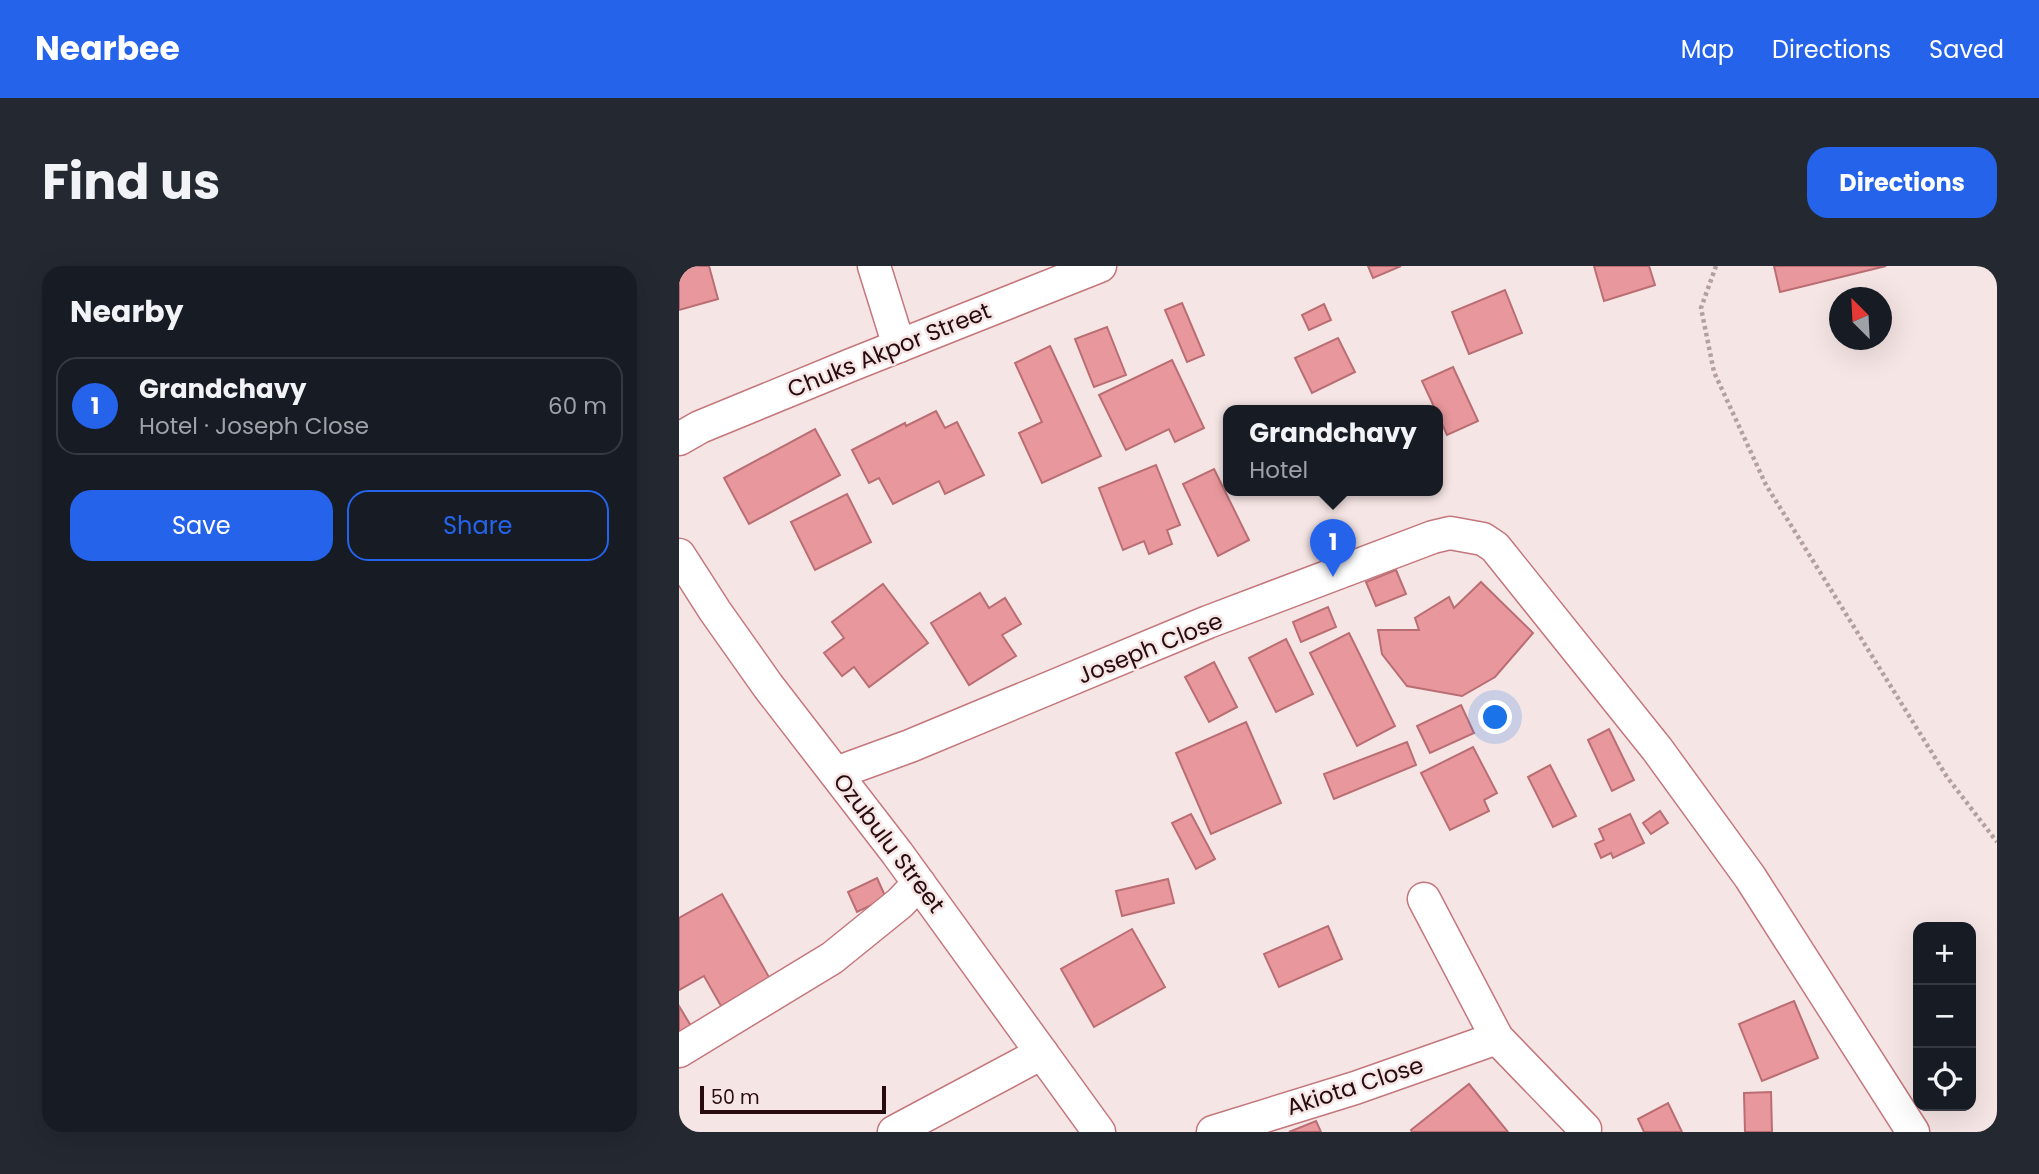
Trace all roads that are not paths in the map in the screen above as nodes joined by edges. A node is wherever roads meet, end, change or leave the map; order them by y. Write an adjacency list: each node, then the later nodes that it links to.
1 (874, 266): 3 (street)
2 (1100, 266): 3 (street, Chuks Akpor Street)
3 (899, 346): 4 (street, Chuks Akpor Street)
4 (679, 439)
5 (679, 555): 6 (street, Ozubulu Street)
6 (836, 773): 7 (street, Ozubulu Street); 16 (street, Joseph Close)
7 (919, 883): 10 (street); 11 (street, Ozubulu Street)
8 (1424, 898): 9 (street)
9 (1497, 1038): 12 (street); 15 (street, Akiota Close)
10 (679, 1051)
11 (1042, 1053): 13 (street); 14 (street, Ozubulu Street)
12 (1585, 1129)
13 (894, 1132)
14 (1099, 1132)
15 (1213, 1132)
16 (1913, 1132)

